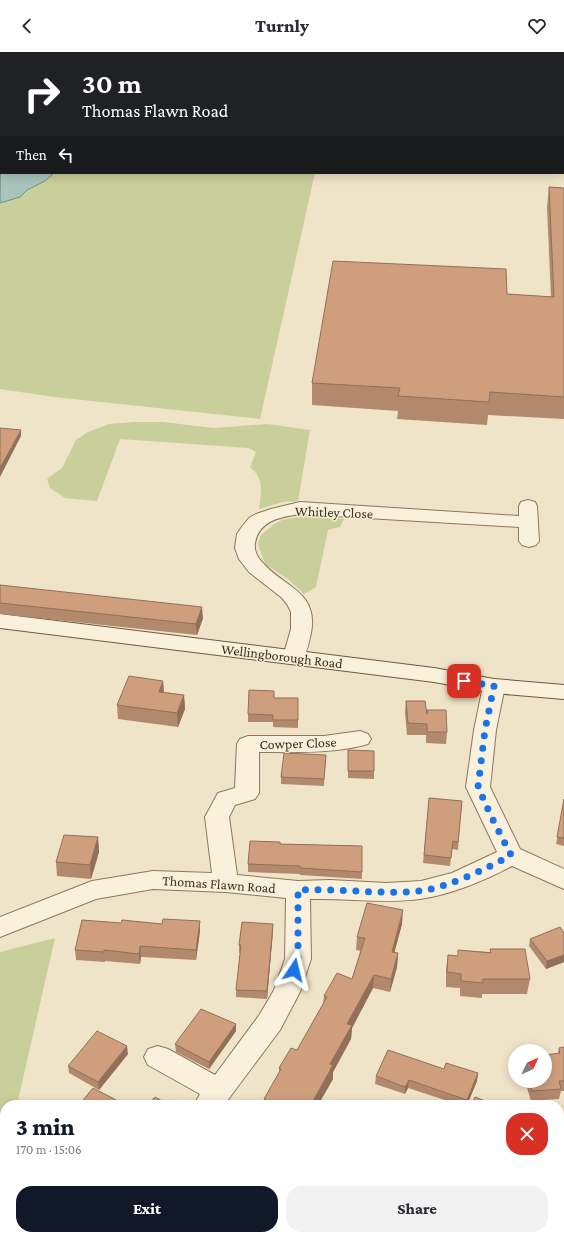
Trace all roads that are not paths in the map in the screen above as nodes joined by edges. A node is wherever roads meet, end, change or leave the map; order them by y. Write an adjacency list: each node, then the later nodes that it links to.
1 (529, 523): 3 (street, Whitley Close)
2 (0, 622): 3 (main road, Wellingborough Road)
3 (294, 657): 4 (main road, Wellingborough Road)
4 (494, 686): 5 (main road, Wellingborough Road); 7 (street)
5 (564, 692)
6 (360, 739): 9 (street, Cowper Close)
7 (511, 855): 8 (street); 10 (street, Thomas Flawn Road)
8 (564, 880)
9 (226, 883): 10 (street, Thomas Flawn Road); 11 (street, Thomas Flawn Road)
10 (298, 890): 13 (street)
11 (0, 927)
12 (158, 1056): 13 (street)
13 (214, 1098)

